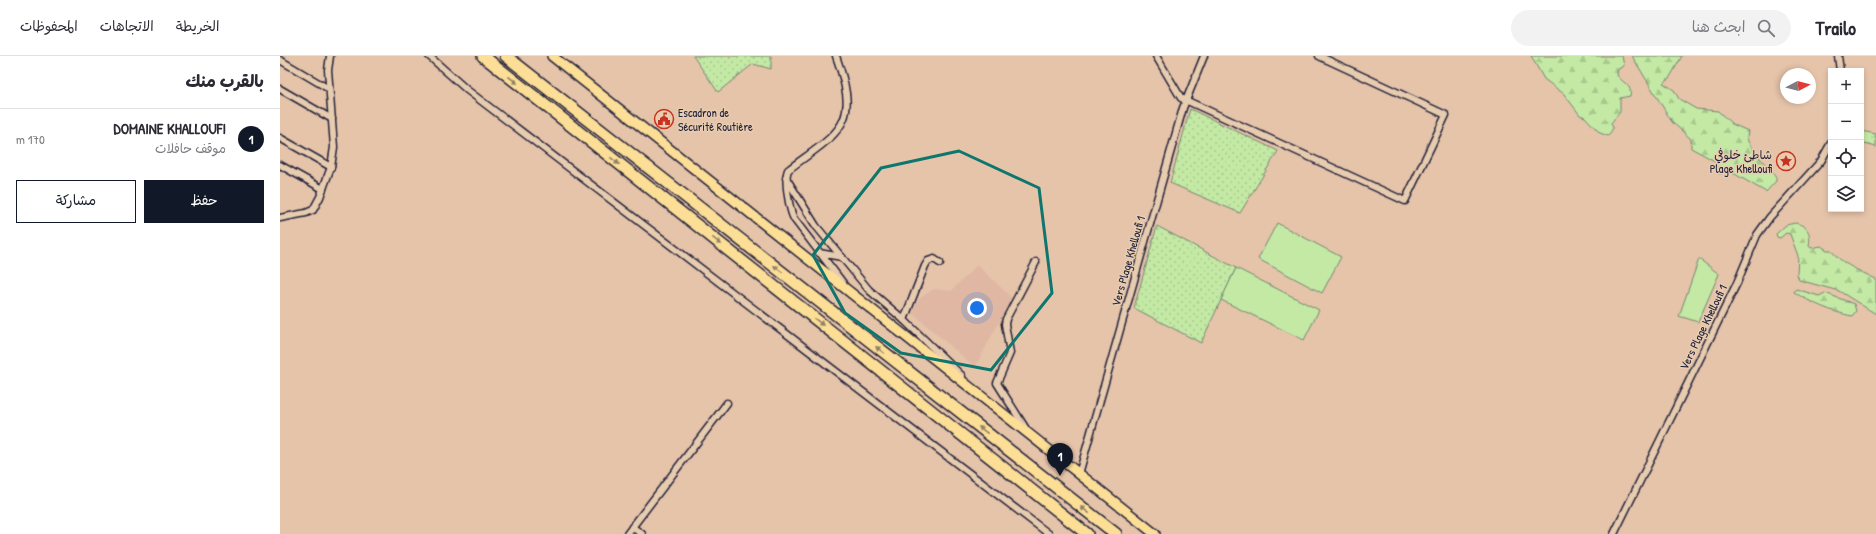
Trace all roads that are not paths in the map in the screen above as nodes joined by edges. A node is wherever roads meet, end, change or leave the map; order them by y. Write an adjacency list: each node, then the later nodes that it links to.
1 (330, 56): 14 (street)
2 (429, 56): 37 (street)
3 (483, 56): 38 (highway, one-way to 38)
4 (506, 56): 39 (highway, one-way to 4)
5 (552, 56): 28 (main road)
6 (836, 56): 21 (street)
7 (1156, 56): 15 (street)
8 (1204, 56): 15 (street, Vers Plage Khelloufi 1)
9 (1319, 56): 15 (street)
10 (1838, 56): 12 (street)
11 (280, 60): 14 (street)
12 (1840, 68)
13 (280, 89): 16 (street)
14 (329, 89): 16 (street)
15 (1186, 100): 33 (street, Vers Plage Khelloufi 1)
16 (332, 119): 20 (street)
17 (280, 138): 20 (street)
18 (1828, 148): 41 (street, Vers Plage Khelloufi 1)
19 (280, 165): 22 (street)
20 (331, 167): 22 (street)
21 (786, 178): 24 (street); 25 (street)
22 (323, 190): 23 (street)
23 (280, 218)
24 (819, 253): 25 (street); 28 (street)
25 (842, 257): 29 (street)
26 (1036, 262): 32 (street)
27 (940, 263): 29 (street)
28 (853, 296): 30 (main road)
29 (904, 320): 30 (street)
30 (985, 398): 32 (main road)
31 (727, 403): 34 (street)
32 (1029, 434): 33 (main road)
33 (1079, 474): 40 (main road)
34 (632, 527): 35 (street); 36 (street)
35 (627, 534)
36 (642, 534)
37 (1049, 534)
38 (1087, 534)
39 (1116, 534)
40 (1155, 534)
41 (1614, 534)

